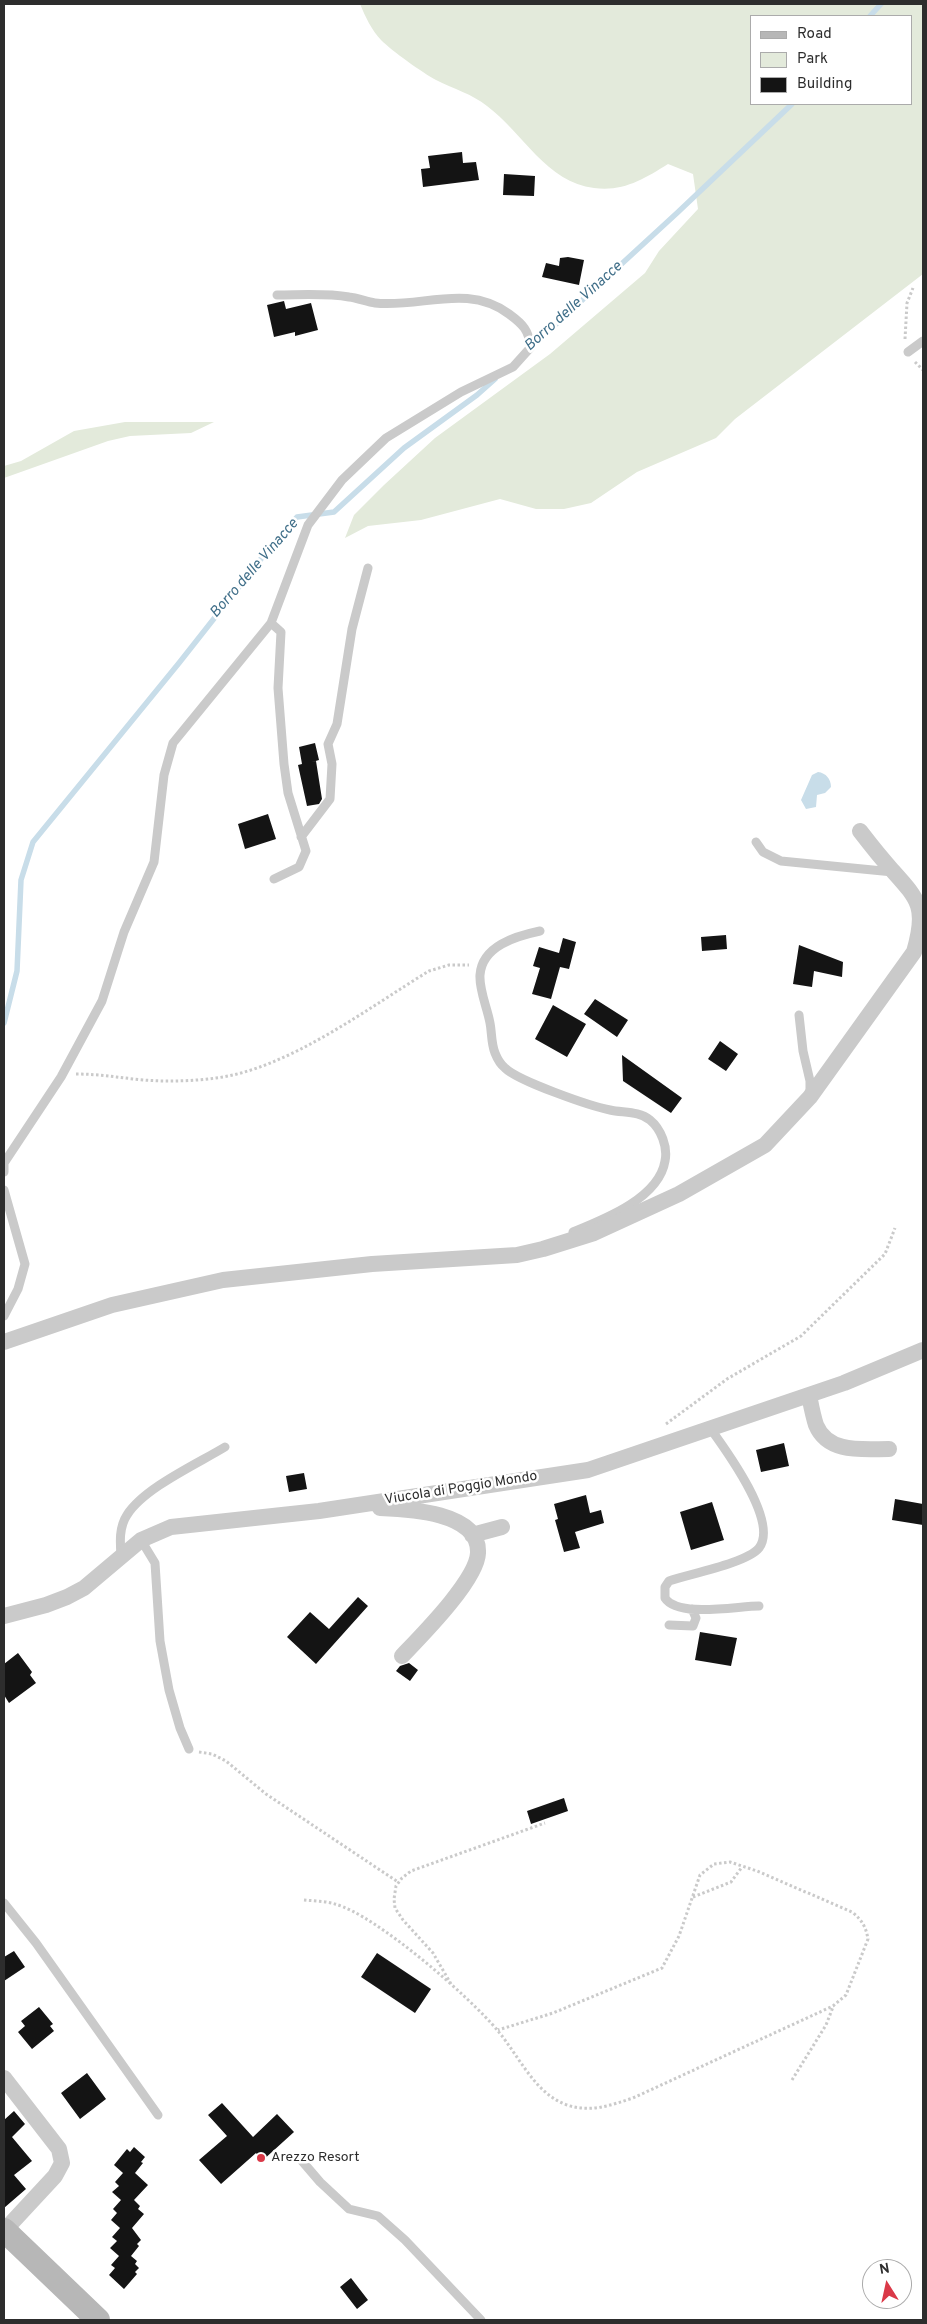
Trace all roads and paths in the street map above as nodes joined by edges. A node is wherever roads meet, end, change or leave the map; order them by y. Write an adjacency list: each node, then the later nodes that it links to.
1 (913, 288): 4 (path)
2 (277, 295): 6 (lane)
3 (923, 341): 4 (lane)
4 (908, 352)
5 (368, 568): 8 (lane)
6 (271, 623): 8 (lane); 15 (lane)
7 (860, 831): 10 (street)
8 (301, 837): 11 (lane)
9 (756, 842): 10 (lane)
10 (893, 872): 16 (street)
11 (274, 879)
12 (540, 931): 13 (lane)
13 (482, 967): 15 (path); 20 (lane)
14 (799, 1015): 16 (lane)
15 (61, 1077): 17 (lane)
16 (810, 1096): 20 (street)
17 (4, 1172)
18 (4, 1190): 21 (lane)
19 (894, 1228): 27 (path)
20 (517, 1255): 22 (street)
21 (4, 1316)
22 (4, 1342)
23 (923, 1350): 24 (street, Viucola di Poggio Mondo)
24 (809, 1395): 25 (street, Viucola di Poggio Mondo); 28 (street)
25 (710, 1428): 27 (street, Viucola di Poggio Mondo); 35 (lane)
26 (225, 1447): 33 (lane)
27 (649, 1449): 29 (street, Viucola di Poggio Mondo)
28 (889, 1449)
29 (335, 1508): 31 (street); 32 (street, Viucola di Poggio Mondo)
30 (502, 1527): 31 (street)
31 (472, 1535): 38 (street)
32 (141, 1540): 33 (street, Viucola di Poggio Mondo); 39 (lane)
33 (121, 1557): 36 (street, Viucola di Poggio Mondo)
34 (759, 1606): 35 (lane)
35 (692, 1609): 37 (lane)
36 (4, 1616)
37 (670, 1625)
38 (402, 1656)
39 (189, 1749): 42 (path)
40 (545, 1822): 42 (path)
41 (742, 1867): 43 (path); 43 (path); 47 (path)
42 (398, 1882): 46 (path)
43 (692, 1897): 48 (path)
44 (304, 1900): 46 (path)
45 (4, 1903): 51 (lane)
46 (453, 1986): 48 (path)
47 (833, 2006): 48 (path); 50 (path)
48 (498, 2030)
49 (4, 2078): 53 (street)
50 (792, 2080)
51 (158, 2115)
52 (302, 2161): 55 (lane)
53 (4, 2230): 54 (street)
54 (98, 2320)
55 (481, 2320)

